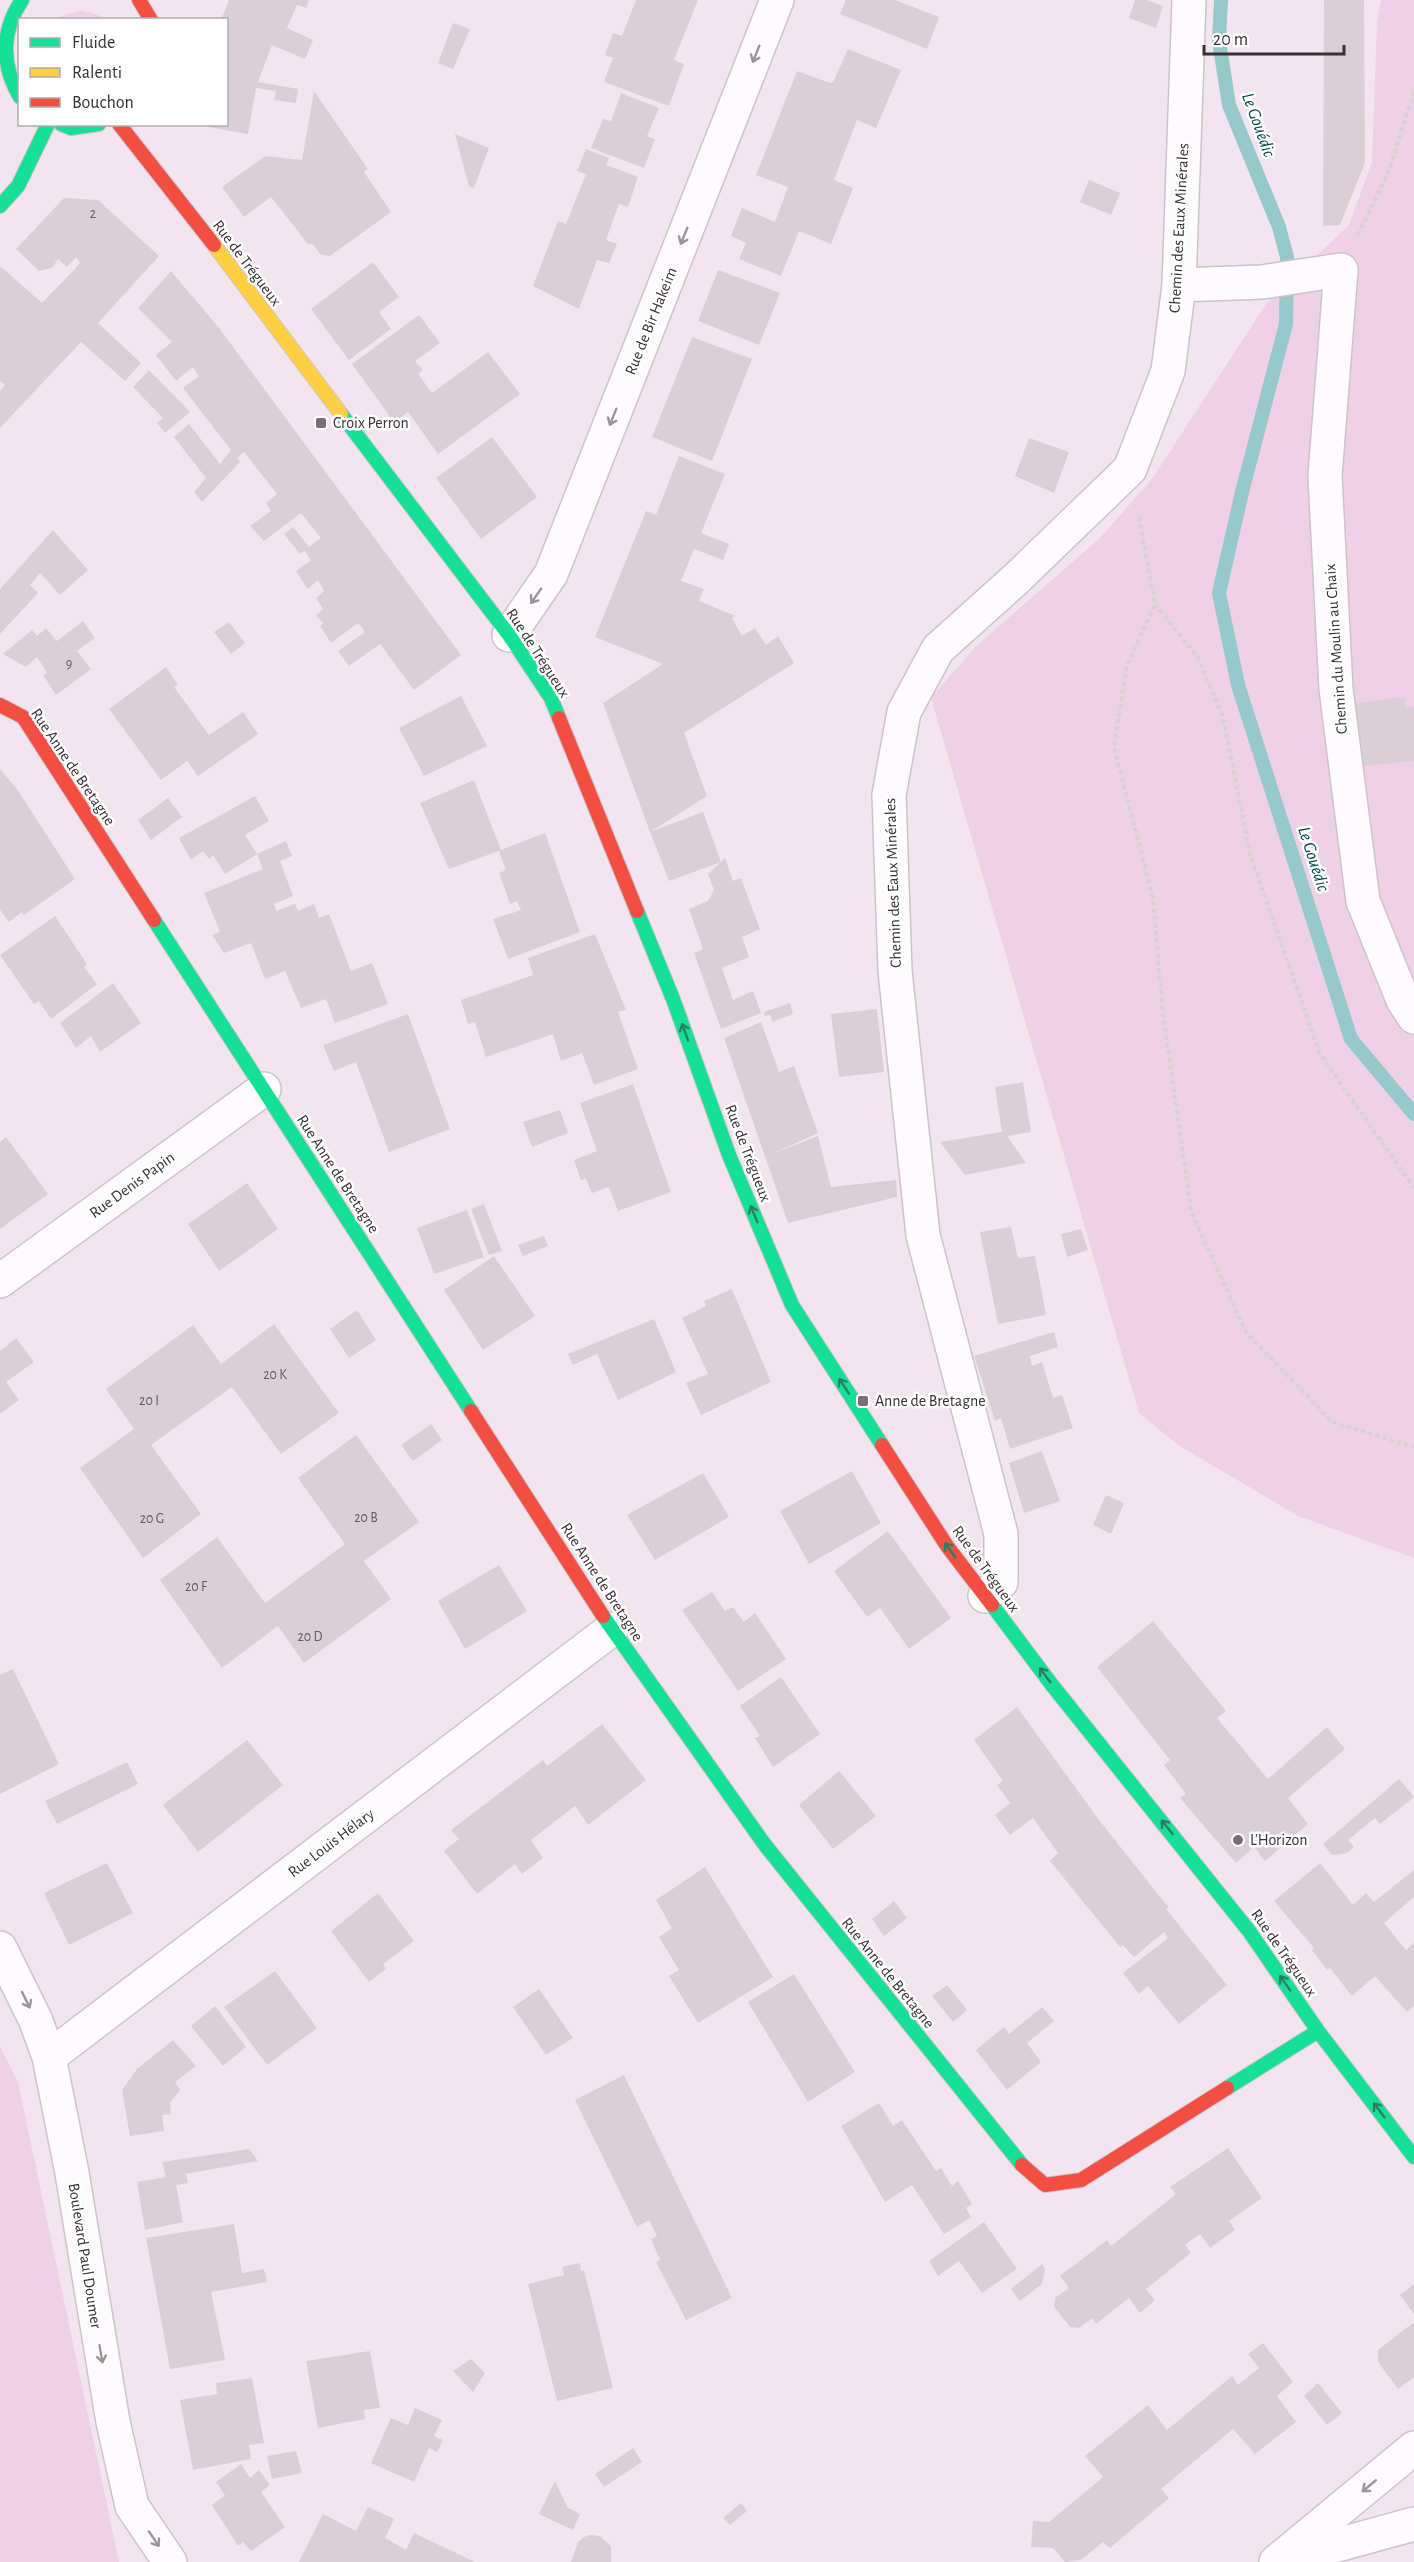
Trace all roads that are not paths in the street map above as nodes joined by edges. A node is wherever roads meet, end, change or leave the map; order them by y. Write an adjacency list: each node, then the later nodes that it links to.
1 (22, 0): 6 (main road)
2 (139, 0): 5 (main road)
3 (777, 0): 14 (street, Rue de Bir Hakeim, one-way to 14)
4 (1189, 0): 13 (street, Chemin des Eaux Minérales)
5 (150, 18)
6 (1, 48): 7 (main road)
7 (18, 94)
8 (47, 126): 12 (main road)
9 (66, 126): 10 (main road)
10 (85, 126)
11 (121, 126): 14 (main road, Rue de Trégueux)
12 (0, 206)
13 (1179, 285): 16 (street, Chemin du Moulin au Chaix); 19 (street, Chemin des Eaux Minérales)
14 (509, 635): 19 (main road, Rue de Trégueux, one-way to 14)
15 (0, 705): 17 (main road, Rue Anne de Bretagne)
16 (1414, 1017)
17 (264, 1089): 18 (street, Rue Denis Papin); 20 (main road, Rue Anne de Bretagne)
18 (0, 1281)
19 (985, 1596): 22 (main road, Rue de Trégueux, one-way to 19)
20 (612, 1629): 22 (main road, Rue Anne de Bretagne); 23 (street, Rue Louis Hélary)
21 (0, 1948): 23 (street, Boulevard Paul Doumer, one-way to 23)
22 (1318, 2031): 24 (main road, Rue de Trégueux, one-way to 22)
23 (50, 2057): 27 (street, Boulevard Paul Doumer, one-way to 27)
24 (1414, 2157)
25 (1414, 2448): 28 (street, one-way to 28)
26 (1414, 2524): 28 (street)
27 (170, 2562)
28 (1276, 2562)

